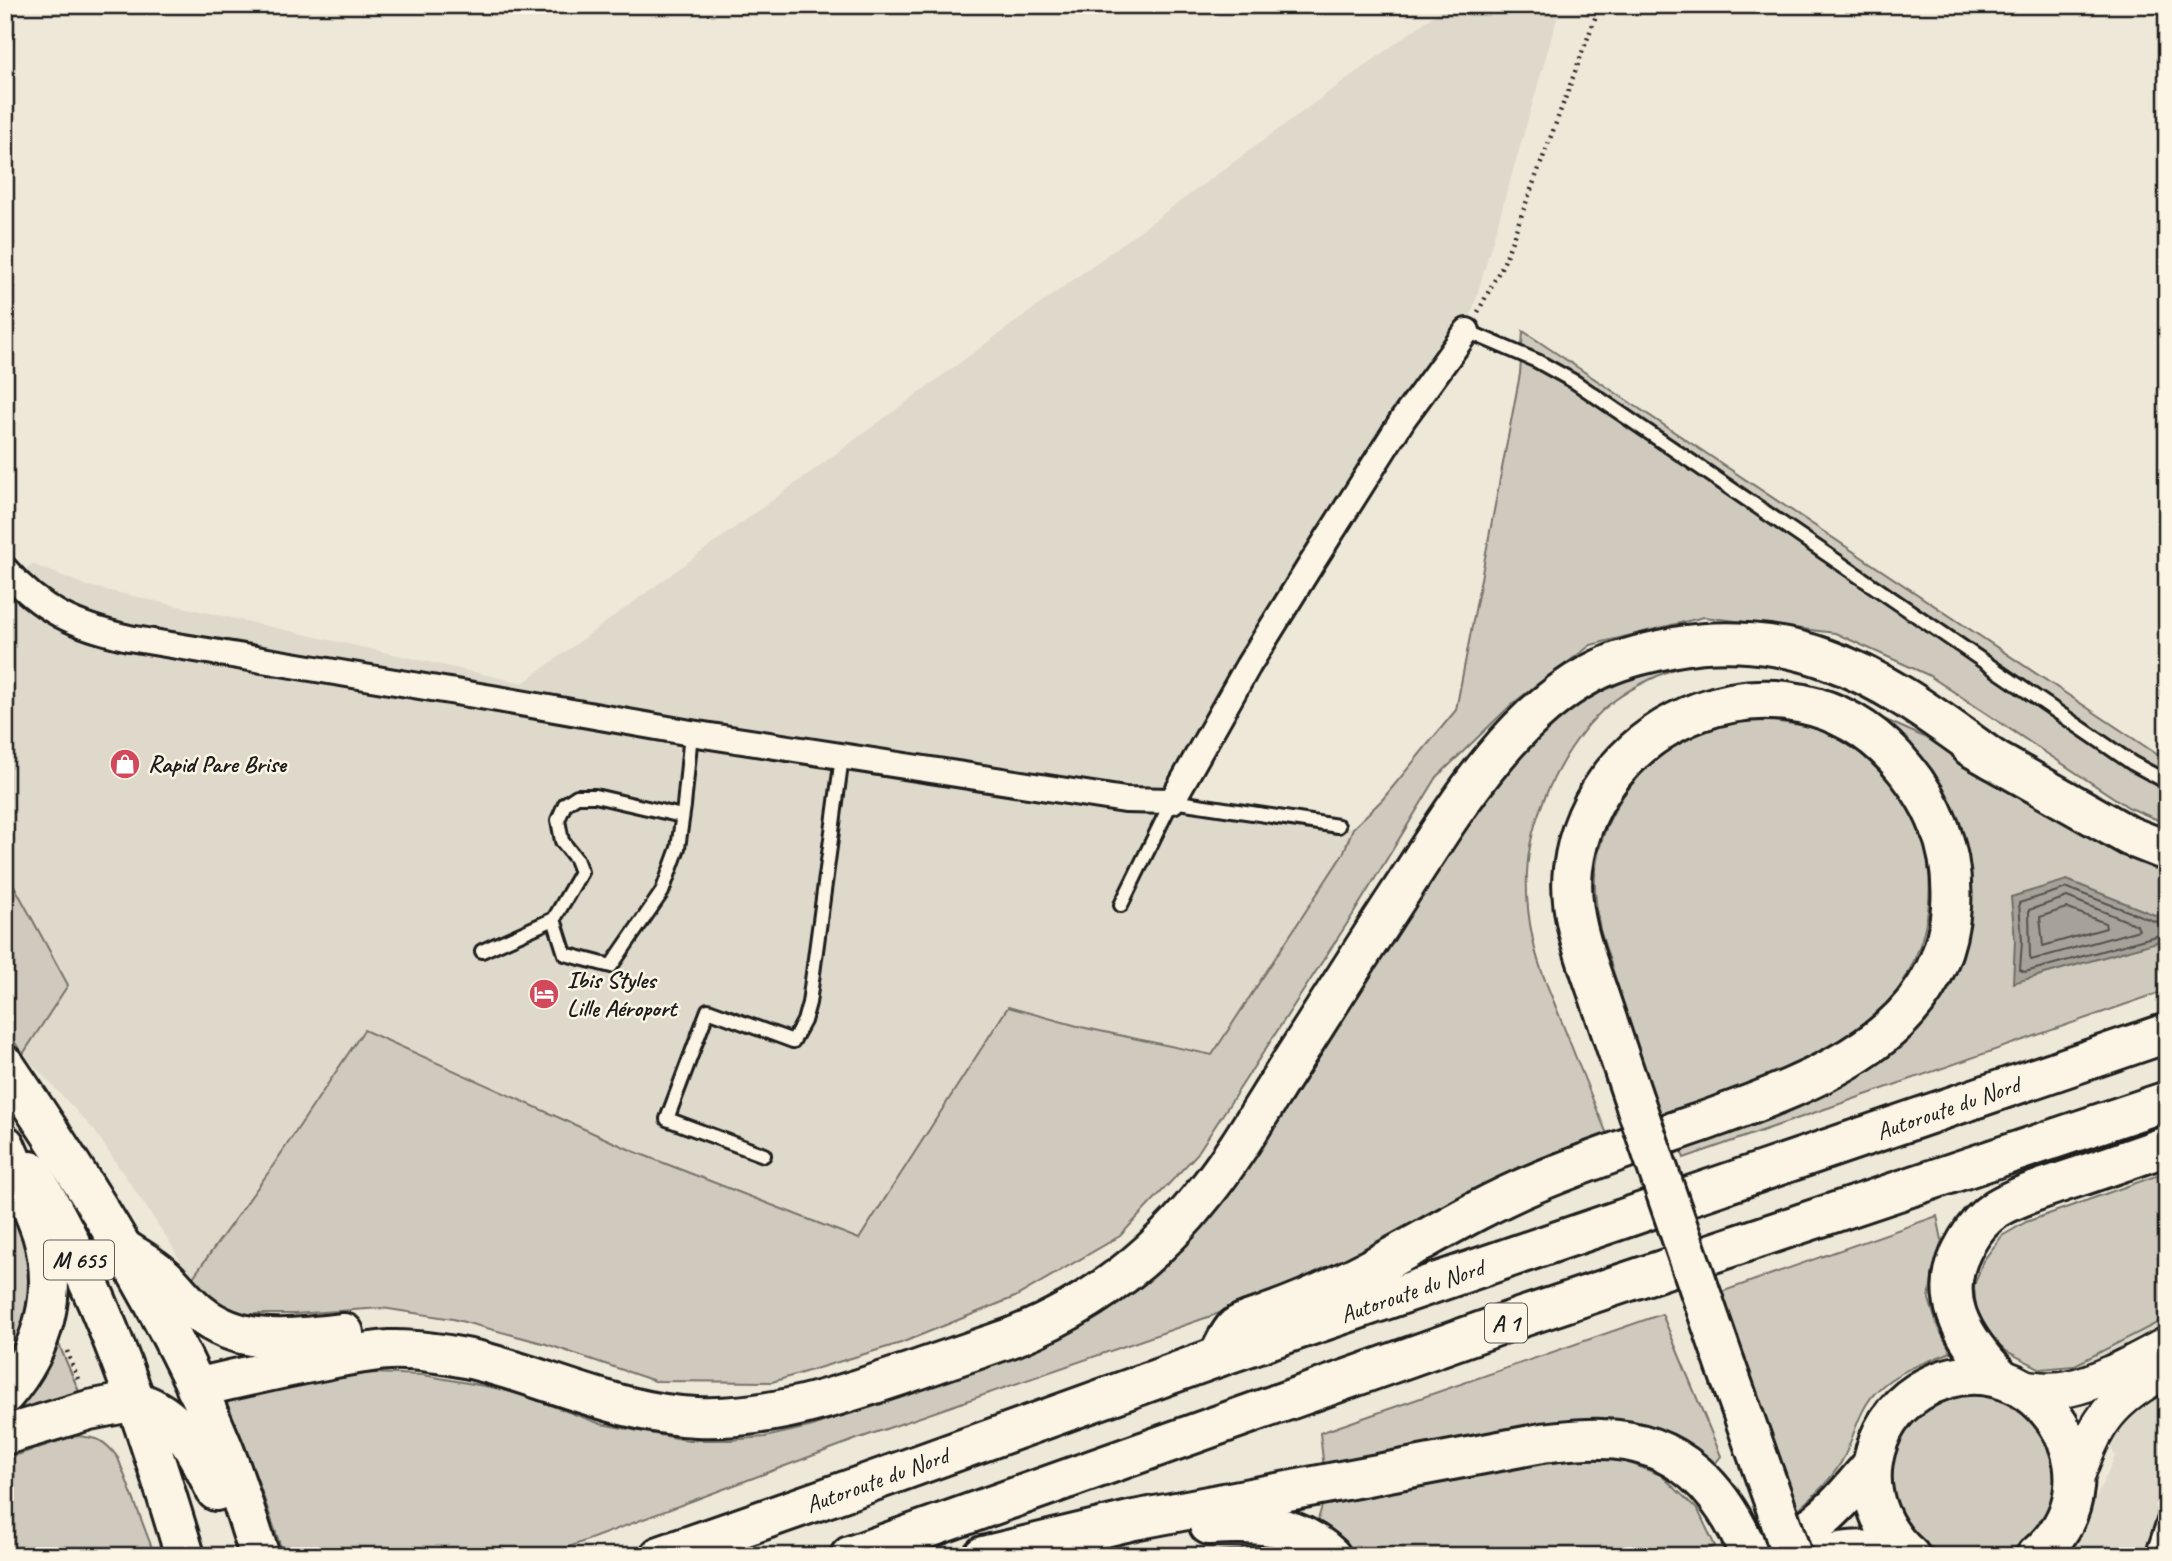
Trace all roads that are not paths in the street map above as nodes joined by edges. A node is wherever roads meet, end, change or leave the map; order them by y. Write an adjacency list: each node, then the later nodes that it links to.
1 (1467, 331): 6 (lane); 7 (street)
2 (7, 574): 3 (street)
3 (691, 733): 4 (street); 8 (lane)
4 (842, 757): 7 (street); 21 (lane)
5 (1994, 760): 10 (main road); 17 (main road); 24 (main road)
6 (2167, 782)
7 (1172, 801): 9 (lane); 11 (lane)
8 (682, 816): 12 (lane); 12 (lane)
9 (1338, 826)
10 (2167, 851)
11 (1121, 905)
12 (554, 919): 13 (lane)
13 (482, 951)
14 (2167, 1033): 25 (main road, Autoroute du Nord / A 1)
15 (5, 1065): 22 (main road, M 655)
16 (2167, 1101): 41 (main road, A 1)
17 (1626, 1108): 25 (main road); 34 (main road, bridge)
18 (5, 1127): 30 (main road, M 655)
19 (5, 1145): 29 (main road)
20 (2167, 1146): 27 (main road)
21 (764, 1155)
22 (124, 1249): 24 (main road); 28 (main road, M 655)
23 (2167, 1345): 27 (main road)
24 (381, 1350): 28 (main road)
25 (1218, 1357): 40 (main road, Autoroute du Nord / A 1)
26 (2167, 1370): 33 (main road)
27 (2011, 1383): 32 (main road); 33 (main road)
28 (196, 1388): 30 (main road); 39 (main road, M 655)
29 (5, 1394)
30 (136, 1401): 31 (main road); 37 (main road, M 655); 38 (main road)
31 (5, 1435)
32 (1872, 1465): 44 (main road); 49 (main road)
33 (2074, 1483): 50 (main road)
34 (1752, 1507): 36 (main road); 44 (main road); 45 (main road); 46 (main road, bridge)
35 (2167, 1511): 51 (lane)
36 (1110, 1526): 42 (main road); 43 (main road)
37 (185, 1556)
38 (248, 1556)
39 (260, 1556)
40 (660, 1556)
41 (850, 1556)
42 (983, 1556)
43 (1331, 1556)
44 (1752, 1556)
45 (1770, 1556)
46 (1792, 1556)
47 (1823, 1556): 48 (main road)
48 (1898, 1556)
49 (1910, 1556)
50 (2036, 1556)
51 (2152, 1556)

